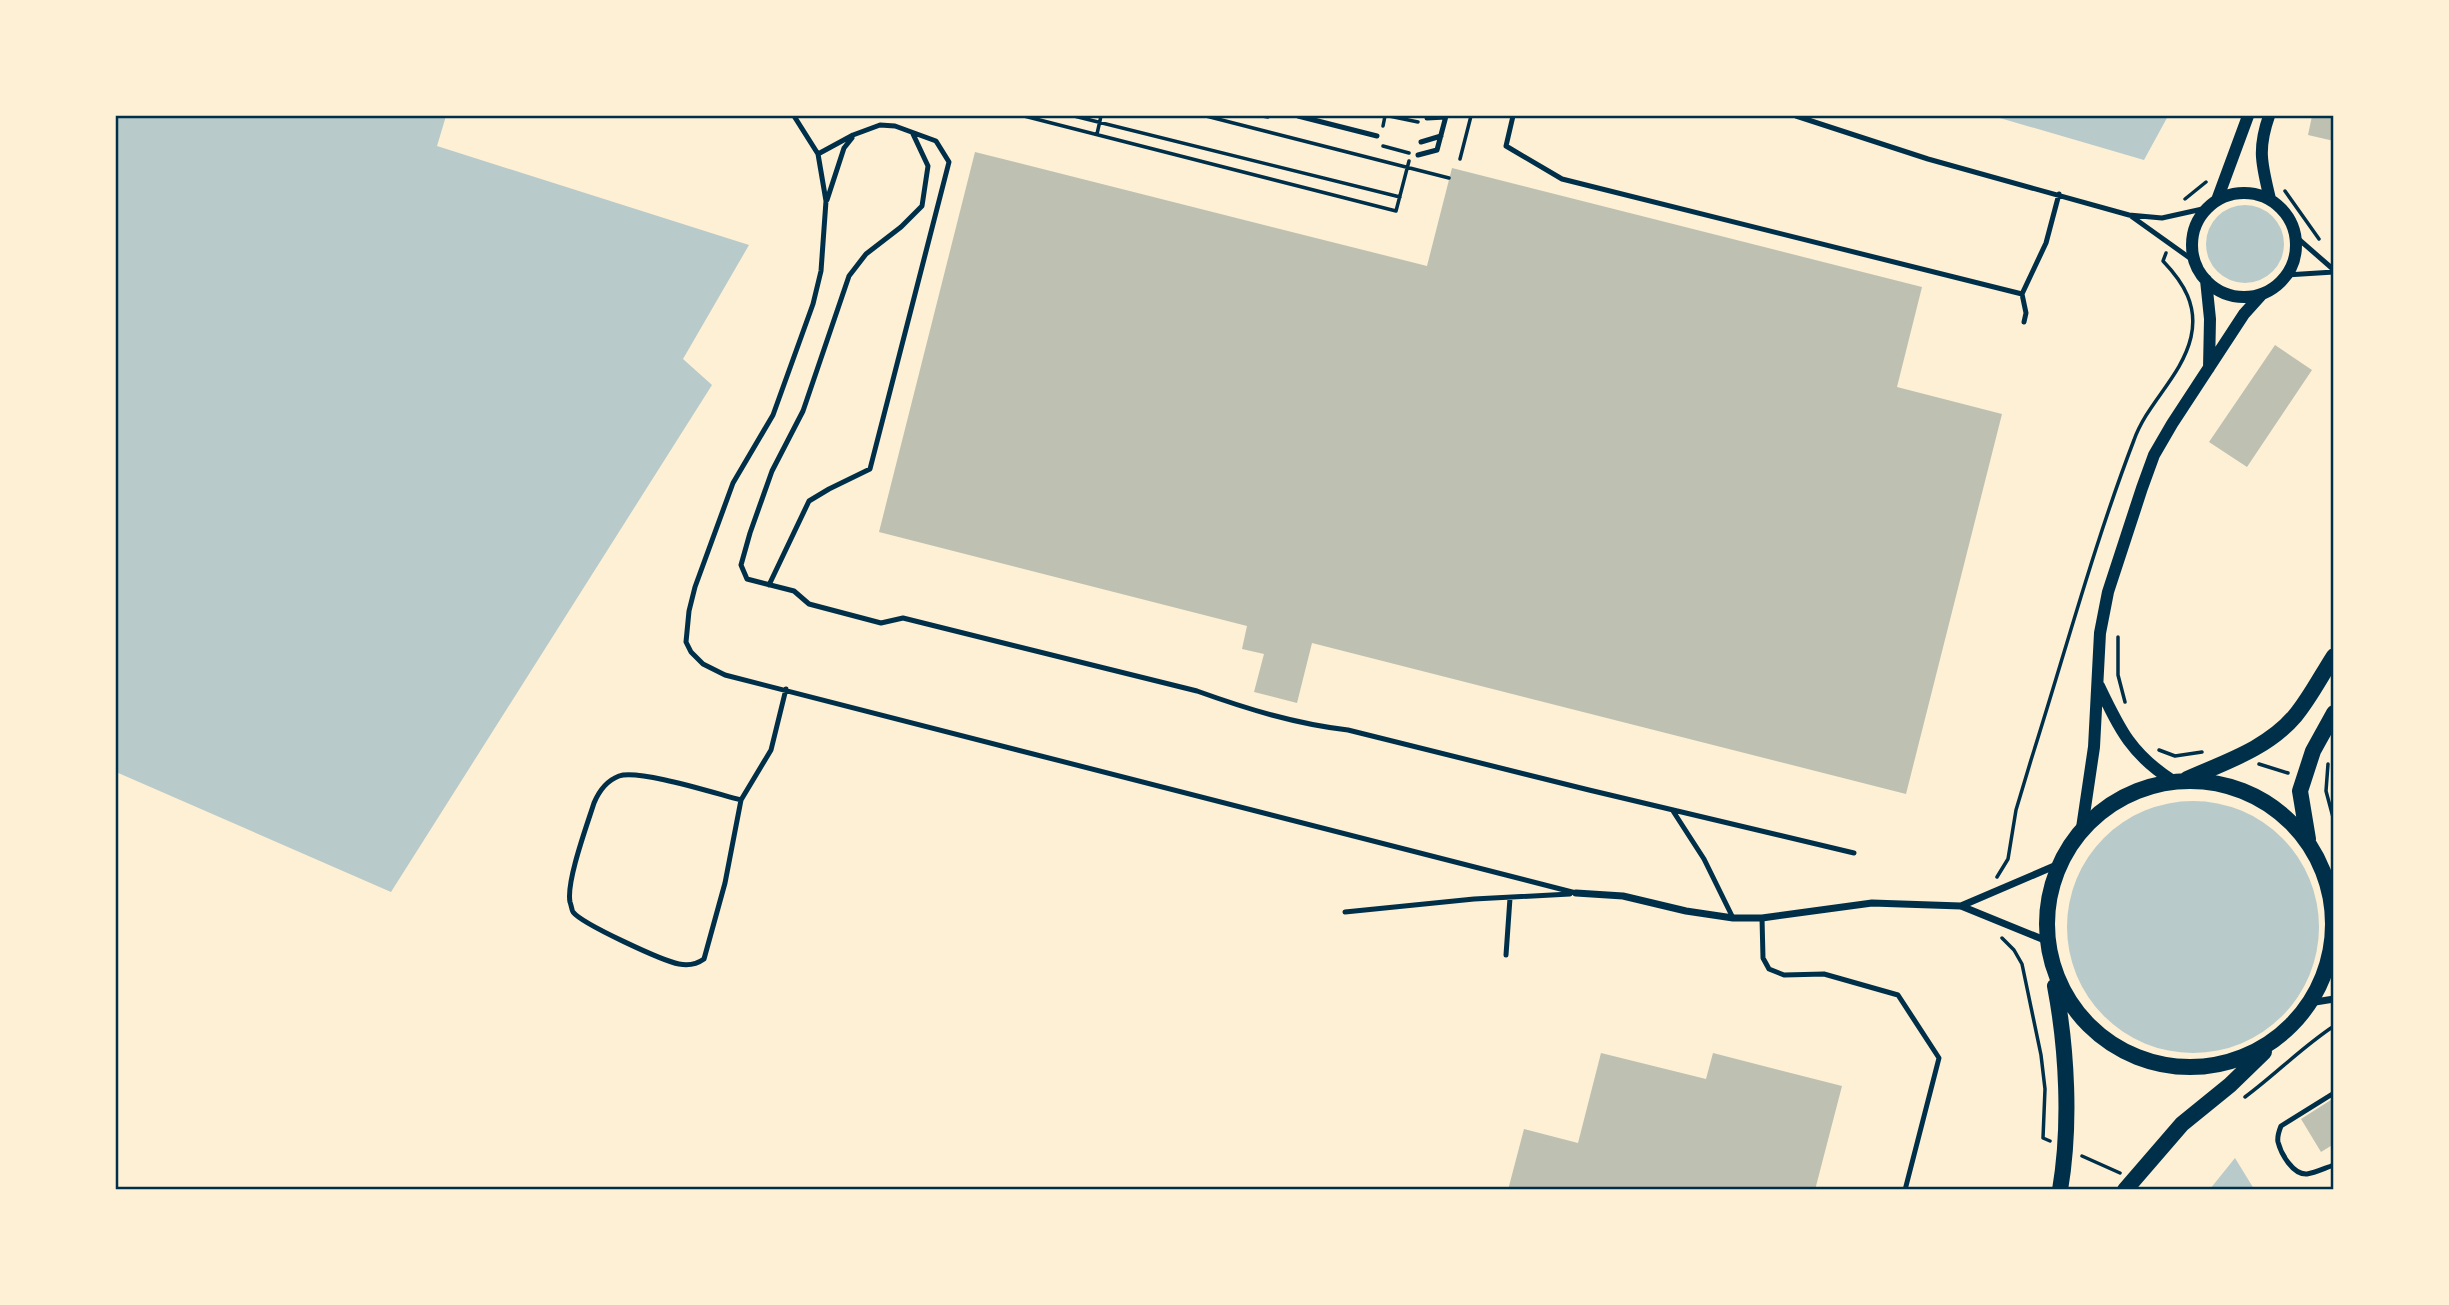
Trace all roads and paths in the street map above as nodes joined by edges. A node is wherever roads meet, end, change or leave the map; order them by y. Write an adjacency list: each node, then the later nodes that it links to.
1 (794, 116): 25 (lane)
2 (1024, 116): 20 (path)
3 (1074, 116): 17 (path)
4 (1101, 116): 17 (path)
5 (1206, 116): 28 (path)
6 (1262, 116): 15 (path)
7 (1298, 116): 22 (lane)
8 (1389, 116): 18 (path)
9 (1446, 116): 16 (lane); 23 (lane)
10 (1471, 116): 27 (path)
11 (1513, 116): 46 (lane)
12 (1796, 116): 32 (lane)
13 (2248, 116): 37 (street)
14 (2269, 116): 34 (street)
15 (1268, 117)
16 (1427, 118)
17 (1100, 122): 20 (path); 33 (path)
18 (1419, 123)
19 (913, 134): 21 (lane); 50 (lane); 50 (lane)
20 (1097, 134): 33 (path)
21 (853, 135): 25 (lane); 35 (lane)
22 (1377, 136)
23 (1441, 136): 24 (lane); 26 (lane)
24 (1421, 142)
25 (818, 153): 35 (lane)
26 (1418, 155)
27 (1460, 159)
28 (1408, 168): 29 (path); 33 (path)
29 (1449, 178)
30 (2208, 180): 36 (path)
31 (2283, 189): 40 (path)
32 (2059, 194): 38 (lane); 46 (lane)
33 (1400, 197)
34 (2270, 199): 37 (street); 39 (street)
35 (826, 201): 54 (lane)
36 (2183, 204)
37 (2212, 204): 38 (lane); 42 (street)
38 (2129, 215): 42 (lane)
39 (2295, 236): 43 (lane); 44 (street)
40 (2320, 240)
41 (2165, 254): 70 (path)
42 (2194, 261): 45 (street)
43 (2333, 271): 44 (lane)
44 (2286, 275): 47 (street)
45 (2206, 280): 47 (street); 49 (street)
46 (2022, 293): 48 (lane)
47 (2262, 294): 49 (street)
48 (2024, 322)
49 (2209, 368): 53 (street)
50 (769, 585): 64 (lane)
51 (2118, 636): 55 (path)
52 (2333, 656): 62 (highway)
53 (2098, 686): 62 (street); 66 (street)
54 (786, 690): 63 (lane); 72 (lane)
55 (2128, 709)
56 (2333, 713): 67 (highway)
57 (2151, 744): 58 (path)
58 (2211, 751)
59 (2254, 761): 61 (path)
60 (2329, 761): 65 (path)
61 (2289, 773)
62 (2179, 781): 66 (highway); 67 (highway)
63 (741, 800): 63 (lane)
64 (1672, 810): 68 (lane); 76 (lane)
65 (2333, 821)
66 (2082, 828): 69 (highway)
67 (2309, 843): 71 (highway)
68 (1854, 853)
69 (2059, 864): 70 (street); 79 (highway)
70 (2003, 890): 74 (street)
71 (2331, 890): 83 (highway)
72 (1576, 893): 73 (lane); 76 (street)
73 (1510, 898): 75 (lane); 80 (lane)
74 (1961, 906): 77 (street); 78 (street)
75 (1345, 912)
76 (1733, 918): 77 (street)
77 (1762, 918): 91 (lane)
78 (2005, 925): 79 (street); 88 (path)
79 (2046, 941): 81 (highway)
80 (1506, 955)
81 (2050, 960): 85 (highway); 88 (highway)
82 (2333, 999): 83 (street)
83 (2309, 1003): 85 (highway)
84 (2333, 1026): 87 (path)
85 (2280, 1035): 90 (highway)
86 (2333, 1093): 89 (lane)
87 (2235, 1104)
88 (2066, 1149): 90 (path); 92 (highway)
89 (2333, 1165)
90 (2128, 1186)
91 (1905, 1189)
92 (2060, 1189)

